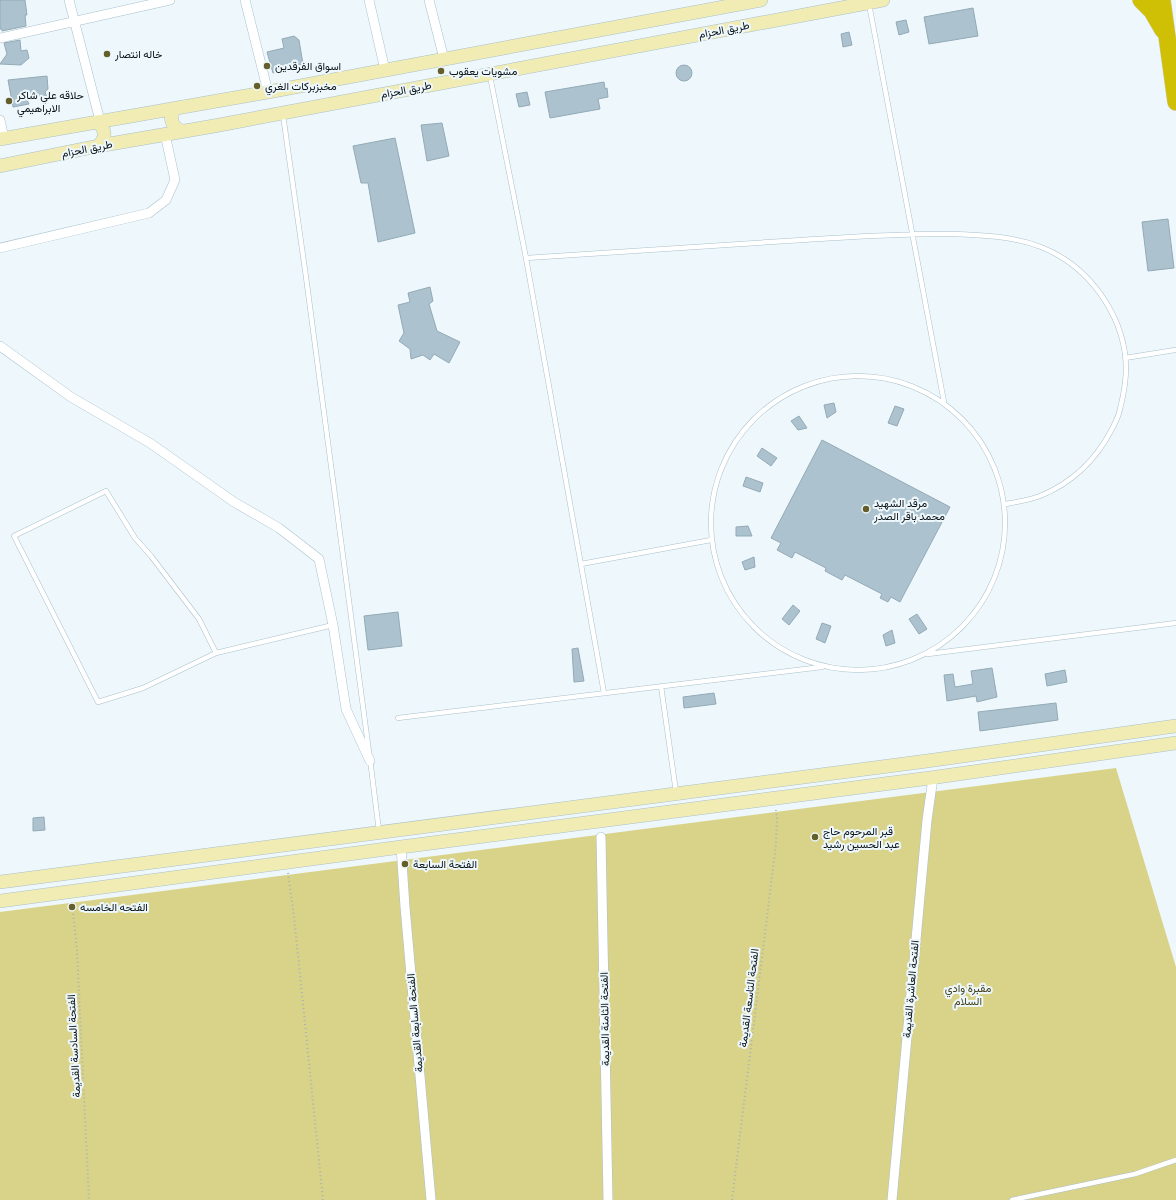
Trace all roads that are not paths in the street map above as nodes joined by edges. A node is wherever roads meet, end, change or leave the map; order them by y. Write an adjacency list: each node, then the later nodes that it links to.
1 (69, 0): 12 (street)
2 (170, 0): 9 (street)
3 (245, 0): 18 (street)
4 (369, 0): 16 (street)
5 (429, 0): 15 (street)
6 (761, 0): 15 (street, طريق الحزام)
7 (883, 0): 11 (street, طريق الحزام)
8 (1141, 0): 14 (highway)
9 (159, 1): 12 (street)
10 (1164, 1): 14 (highway)
11 (869, 3): 17 (street, طريق الحزام); 29 (lane)
12 (75, 21): 13 (street); 23 (street)
13 (0, 38)
14 (1167, 38): 19 (highway)
15 (444, 59): 16 (street, طريق الحزام)
16 (386, 70): 18 (street, طريق الحزام)
17 (489, 74): 21 (street, طريق الحزام); 31 (lane)
18 (268, 92): 20 (street, طريق الحزام)
19 (1176, 102)
20 (175, 108): 23 (street, طريق الحزام); 24 (street)
21 (283, 113): 24 (street, طريق الحزام); 49 (lane)
22 (0, 120): 26 (street)
23 (98, 122): 26 (street, طريق الحزام); 27 (street)
24 (183, 131): 25 (street, طريق الحزام)
25 (165, 134): 27 (street, طريق الحزام); 30 (street)
26 (2, 139)
27 (98, 146): 28 (street, طريق الحزام)
28 (0, 166)
29 (912, 233): 31 (lane); 34 (lane); 35 (lane)
30 (0, 248)
31 (526, 258): 38 (lane)
32 (0, 346): 40 (street)
33 (1175, 350): 34 (lane)
34 (1125, 358): 36 (lane)
35 (944, 402): 36 (lane); 37 (lane)
36 (1006, 504): 42 (lane)
37 (711, 540): 38 (lane); 43 (lane)
38 (581, 564): 45 (lane)
39 (1176, 623): 42 (lane)
40 (333, 625): 41 (lane); 49 (street)
41 (216, 653): 41 (lane)
42 (925, 655): 43 (lane)
43 (824, 666): 44 (lane)
44 (661, 686): 45 (lane); 55 (lane)
45 (604, 693): 46 (lane)
46 (398, 718)
47 (1176, 726): 50 (street)
48 (1176, 743): 52 (street)
49 (370, 761): 56 (lane)
50 (888, 766): 51 (street); 53 (street)
51 (853, 770): 54 (street); 55 (street)
52 (933, 778): 53 (street); 68 (street, الفتحة العاشرة القديمة)
53 (895, 783): 54 (street)
54 (853, 788): 58 (street)
55 (676, 794): 56 (street)
56 (379, 833): 59 (street)
57 (601, 837): 67 (street, الفتحة الثامنة القديمة)
58 (401, 847): 62 (street); 66 (street, الفتحة السابعة القديمة)
59 (115, 867): 60 (street); 62 (street)
60 (81, 872): 61 (street); 63 (street)
61 (0, 882)
62 (121, 885): 63 (street)
63 (77, 890): 64 (street)
64 (0, 900)
65 (1176, 1160): 69 (lane)
66 (431, 1200)
67 (608, 1200)
68 (892, 1200)
69 (1012, 1200)

